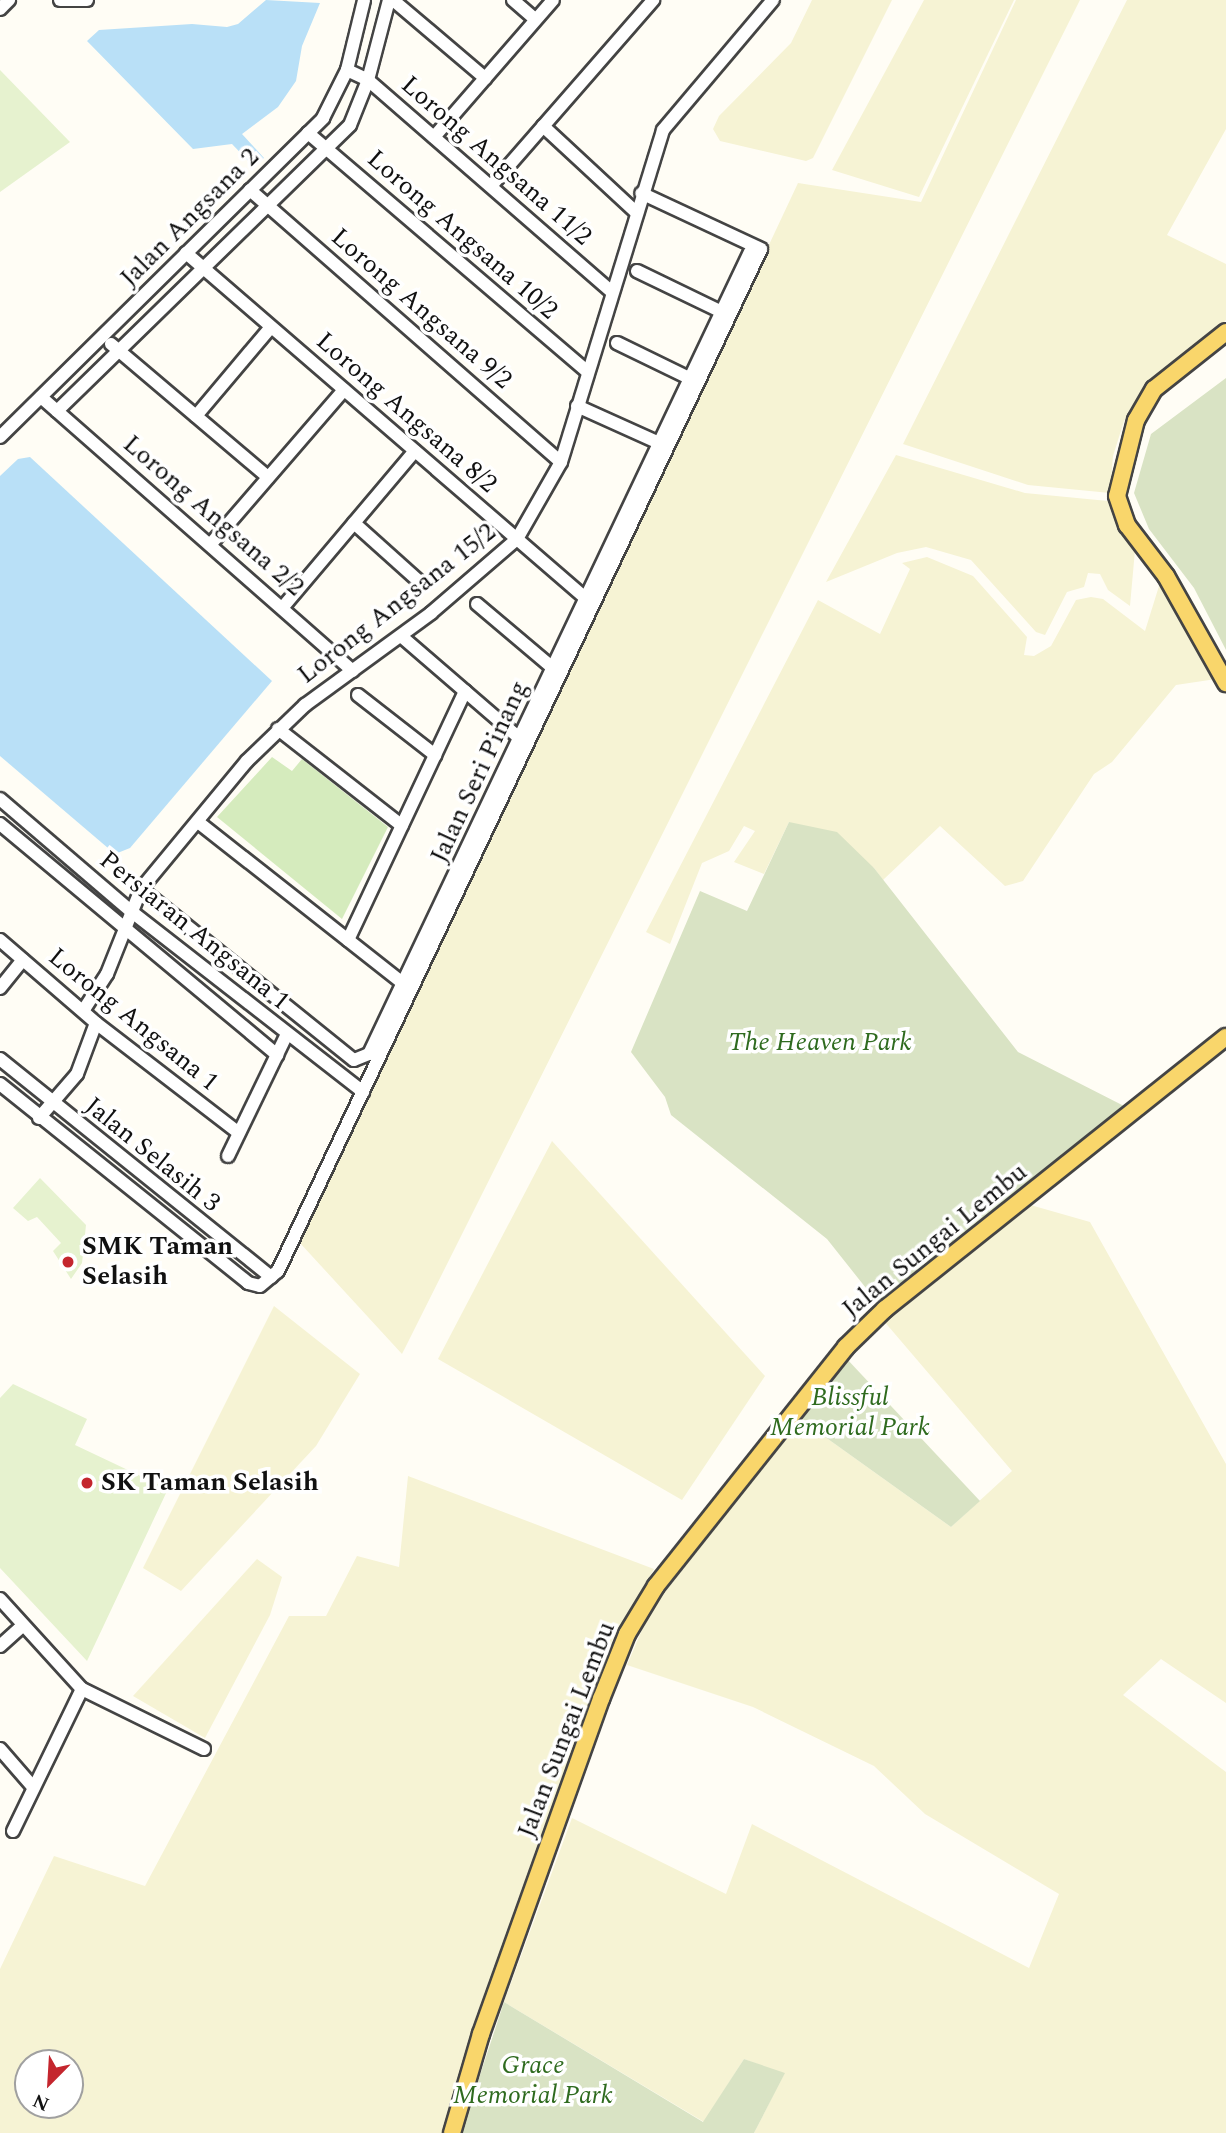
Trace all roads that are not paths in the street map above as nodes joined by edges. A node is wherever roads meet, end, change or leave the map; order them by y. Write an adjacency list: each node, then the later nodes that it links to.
1 (9, 0): 10 (street)
2 (60, 0): 3 (street)
3 (87, 0)
4 (364, 0): 12 (street, Jalan Angsana 2)
5 (391, 0): 13 (street); 14 (street)
6 (513, 0): 11 (street)
7 (553, 0): 11 (street)
8 (653, 0): 15 (street)
9 (774, 0): 21 (street, Lorong Angsana 15/2)
10 (0, 9)
11 (535, 19): 13 (street)
12 (347, 70): 14 (street, Lorong Angsana 11/2); 16 (street, Jalan Angsana 2)
13 (485, 78): 17 (street)
14 (368, 80): 17 (street, Lorong Angsana 11/2); 18 (street)
15 (543, 126): 19 (street); 23 (street)
16 (308, 133): 18 (street, Lorong Angsana 10/2); 20 (street, Jalan Angsana 2)
17 (434, 138): 19 (street, Lorong Angsana 11/2)
18 (327, 149): 22 (street); 35 (street, Lorong Angsana 10/2)
19 (491, 186): 28 (street, Lorong Angsana 11/2)
20 (250, 190): 22 (street, Lorong Angsana 9/2); 25 (street, Jalan Angsana 2)
21 (642, 192): 23 (street, Lorong Angsana 15/2); 24 (street)
22 (269, 207): 26 (street); 45 (street, Lorong Angsana 9/2)
23 (636, 212): 28 (street, Lorong Angsana 15/2)
24 (754, 246): 29 (street, Jalan Seri Pinang); 43 (street, Jalan Seri Pinang)
25 (186, 253): 26 (street, Lorong Angsana 8/2); 32 (street, Jalan Angsana 2)
26 (202, 267): 30 (street, Lorong Angsana 8/2); 34 (street)
27 (637, 271): 29 (street)
28 (611, 291): 35 (street, Lorong Angsana 15/2)
29 (722, 312): 36 (street, Jalan Seri Pinang)
30 (271, 327): 37 (street, Lorong Angsana 8/2); 41 (street)
31 (1226, 332): 57 (main road)
32 (103, 337): 34 (street); 38 (street, Jalan Angsana 2)
33 (617, 343): 36 (street)
34 (117, 349): 40 (street); 41 (street)
35 (587, 371): 39 (street, Lorong Angsana 15/2)
36 (691, 379): 43 (street, Jalan Seri Pinang)
37 (344, 390): 44 (street, Lorong Angsana 8/2); 46 (street)
38 (41, 397): 40 (street, Lorong Angsana 2/2); 42 (street, Jalan Angsana 2)
39 (577, 406): 43 (street); 45 (street, Lorong Angsana 15/2)
40 (57, 411): 49 (street, Lorong Angsana 2/2)
41 (196, 416): 46 (street)
42 (0, 438)
43 (665, 446): 51 (street, Jalan Seri Pinang)
44 (415, 450): 47 (street); 48 (street, Lorong Angsana 8/2)
45 (561, 462): 48 (street, Lorong Angsana 15/2)
46 (268, 477): 49 (street)
47 (354, 523): 50 (street); 53 (street)
48 (517, 539): 51 (street, Lorong Angsana 8/2); 54 (street, Lorong Angsana 15/2)
49 (210, 545): 53 (street, Lorong Angsana 2/2)
50 (422, 584)
51 (591, 603): 55 (street, Jalan Seri Pinang); 61 (street, Jalan Seri Pinang)
52 (477, 604): 55 (street)
53 (283, 607): 56 (street, Lorong Angsana 2/2)
54 (401, 636): 56 (street, Lorong Angsana 15/2); 58 (street)
55 (554, 668): 61 (street, Jalan Seri Pinang)
56 (353, 671): 60 (street, Lorong Angsana 15/2)
57 (1226, 683)
58 (465, 691): 61 (street); 62 (street)
59 (358, 695): 62 (street)
60 (278, 729): 64 (street, Lorong Angsana 15/2); 66 (street)
61 (525, 743): 74 (street, Jalan Seri Pinang)
62 (435, 755): 66 (street)
63 (0, 799): 68 (street, Persiaran Angsana 1)
64 (198, 822): 67 (street, Lorong Angsana 15/2); 71 (street)
65 (0, 824): 69 (street)
66 (402, 825): 71 (street)
67 (141, 889): 68 (street, Lorong Angsana 15/2); 74 (street, Jalan Seri Pinang)
68 (132, 912): 69 (street, Lorong Angsana 15/2); 77 (street, Persiaran Angsana 1)
69 (126, 933): 75 (street, Lorong Angsana 15/2); 79 (street)
70 (0, 940): 72 (street, Lorong Angsana 1)
71 (348, 940): 74 (street)
72 (23, 960): 73 (street); 75 (street, Lorong Angsana 1)
73 (0, 988)
74 (408, 988): 82 (street, Jalan Seri Pinang)
75 (83, 1012): 76 (street, Lorong Angsana 1)
76 (96, 1023): 83 (street); 85 (street, Lorong Angsana 1)
77 (286, 1035): 79 (street); 82 (street, Persiaran Angsana 1)
78 (1226, 1037): 96 (main road, Jalan Sungai Lembu)
79 (276, 1055): 85 (street)
80 (0, 1059): 83 (street, Jalan Selasih 3)
81 (3, 1093): 84 (street, Jalan Selasih 3)
82 (363, 1093): 87 (street, Jalan Seri Pinang)
83 (52, 1103): 84 (street); 87 (street, Jalan Selasih 3)
84 (39, 1118): 87 (street, Jalan Selasih 3)
85 (239, 1133): 86 (street)
86 (228, 1156)
87 (271, 1277)
88 (0, 1599): 89 (street)
89 (23, 1625): 90 (street); 91 (street)
90 (0, 1646)
91 (82, 1689): 93 (street); 94 (street)
92 (0, 1749): 94 (street)
93 (204, 1749)
94 (33, 1787): 95 (street)
95 (13, 1831)
96 (452, 2133)

